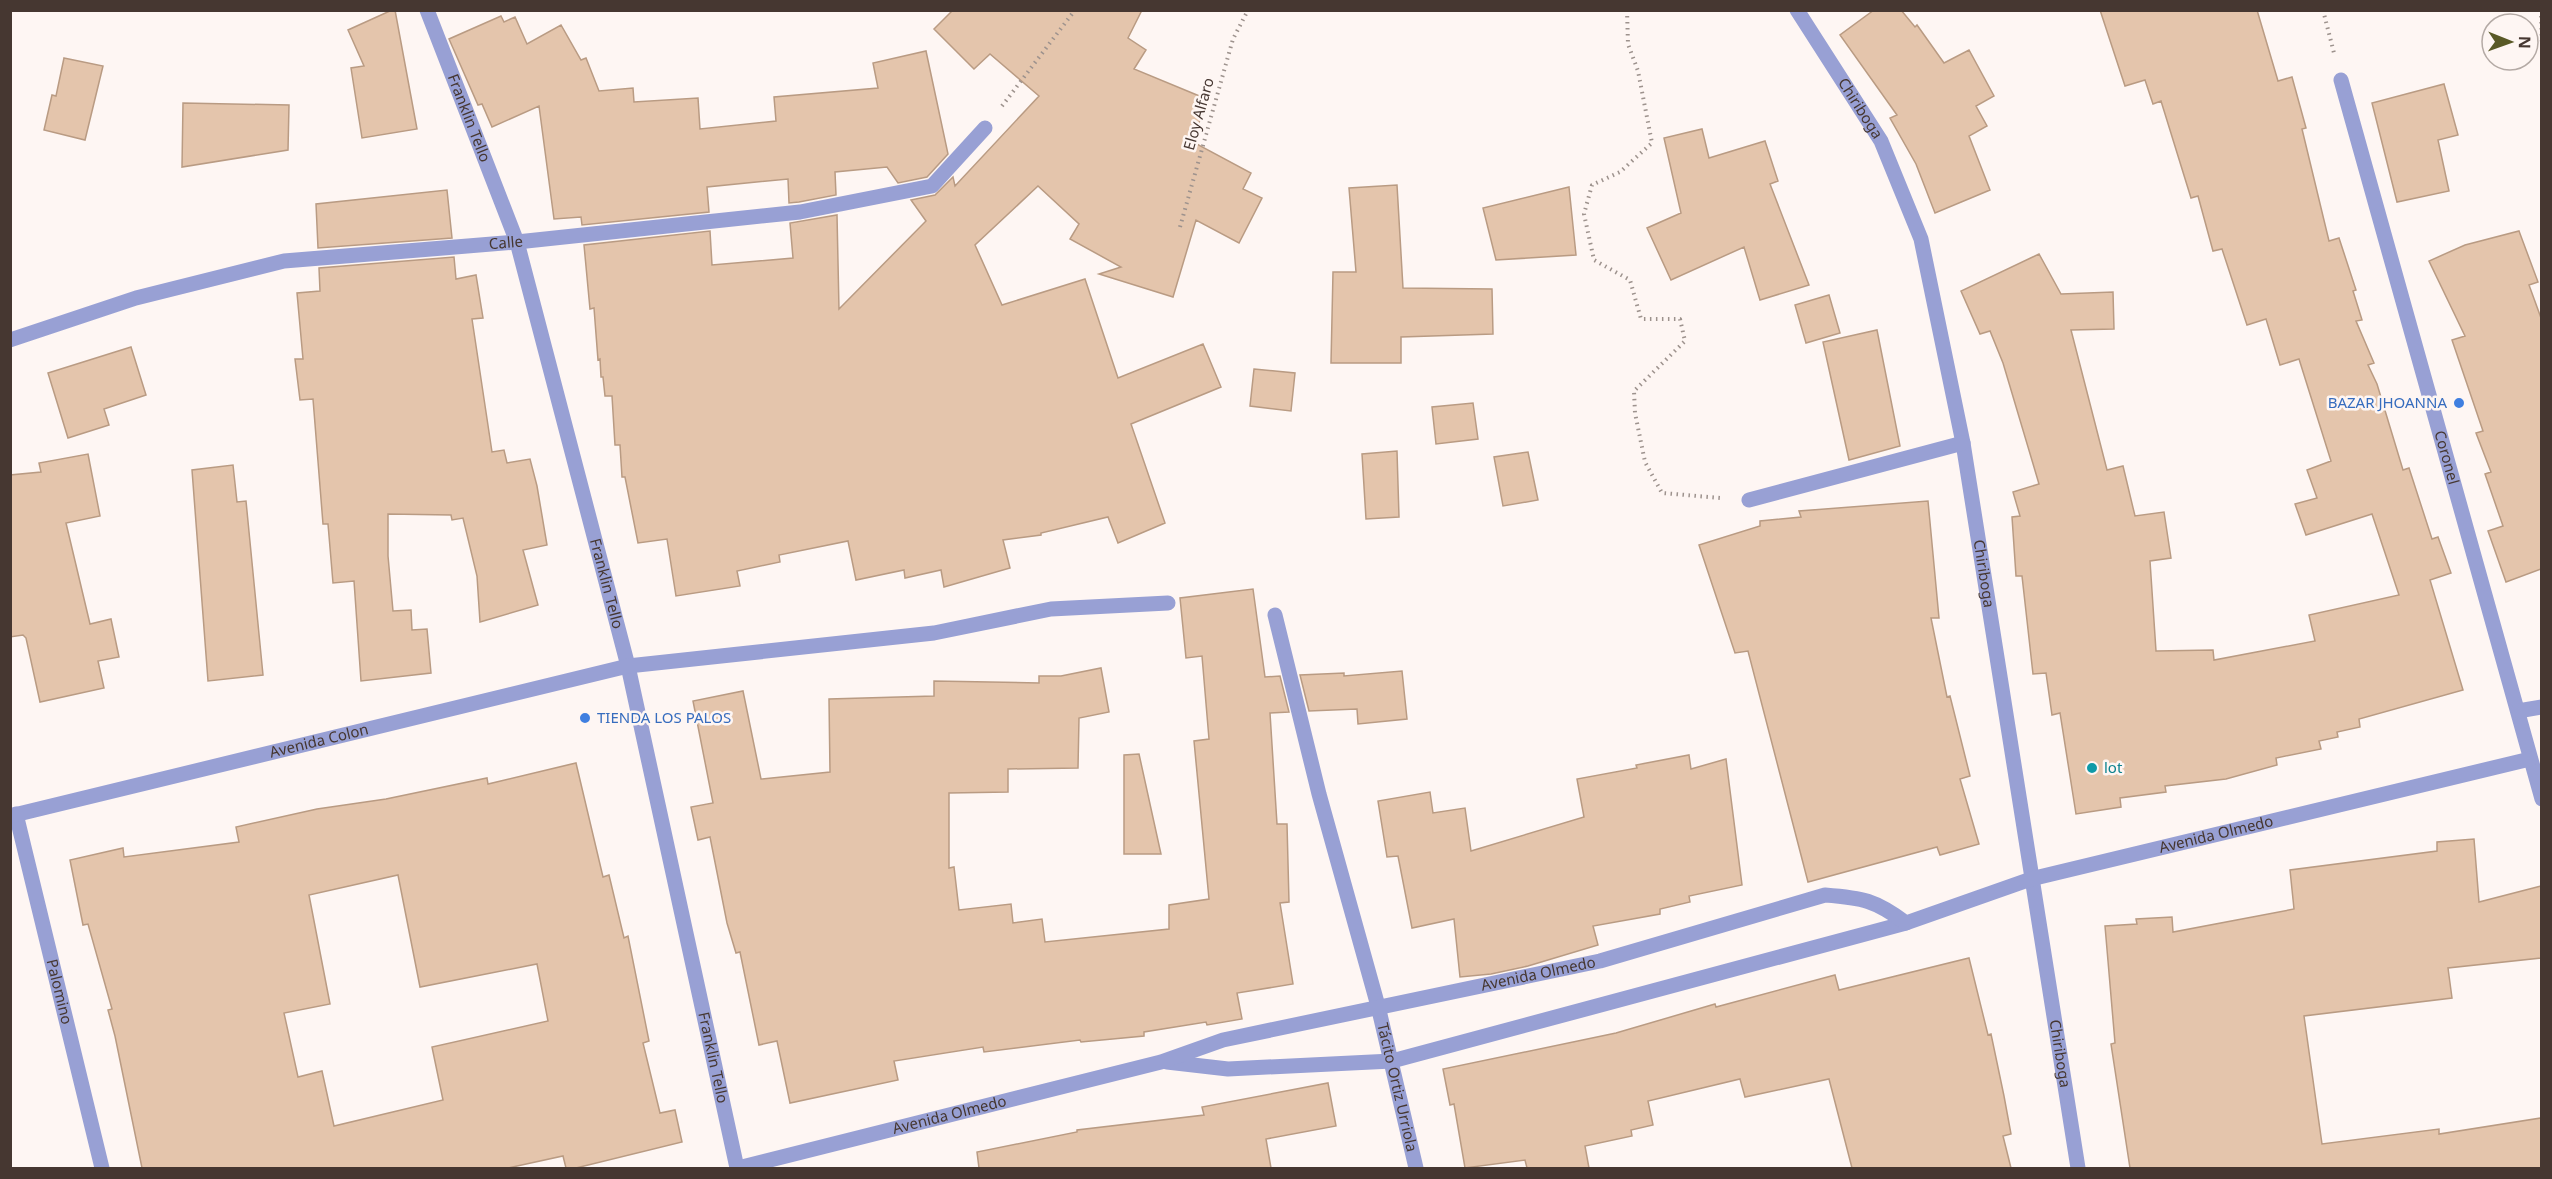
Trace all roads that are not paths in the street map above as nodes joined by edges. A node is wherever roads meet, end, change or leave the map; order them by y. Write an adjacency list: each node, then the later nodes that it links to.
1 (427, 10): 5 (street, Franklin Tello)
2 (1797, 10): 7 (street, Chiriboga)
3 (2341, 80): 13 (street, Coronel)
4 (985, 128): 5 (street, Calle)
5 (517, 242): 6 (street, Calle); 11 (street, Franklin Tello)
6 (10, 340)
7 (1963, 443): 8 (street); 17 (street, Chiriboga)
8 (1749, 500)
9 (1168, 603): 11 (street, Avenida Colon)
10 (1275, 615): 19 (street, Tácito Ortiz Urriola)
11 (627, 666): 16 (street, Avenida Colon); 23 (street, Franklin Tello)
12 (2541, 708): 13 (street)
13 (2518, 711): 14 (street, Coronel)
14 (2530, 759): 15 (street, Coronel); 17 (street, Avenida Olmedo)
15 (2541, 799)
16 (13, 815): 22 (street, Palomino)
17 (2031, 879): 18 (street, Avenida Olmedo); 25 (street, Chiriboga)
18 (1906, 923): 19 (street, Avenida Olmedo); 20 (street, Avenida Olmedo)
19 (1378, 1006): 20 (street, Tácito Ortiz Urriola); 21 (street, Avenida Olmedo)
20 (1392, 1061): 21 (street, Avenida Olmedo); 24 (street, Tácito Ortiz Urriola)
21 (1161, 1062): 23 (street, Avenida Olmedo)
22 (102, 1168)
23 (738, 1168)
24 (1416, 1168)
25 (2078, 1168)

